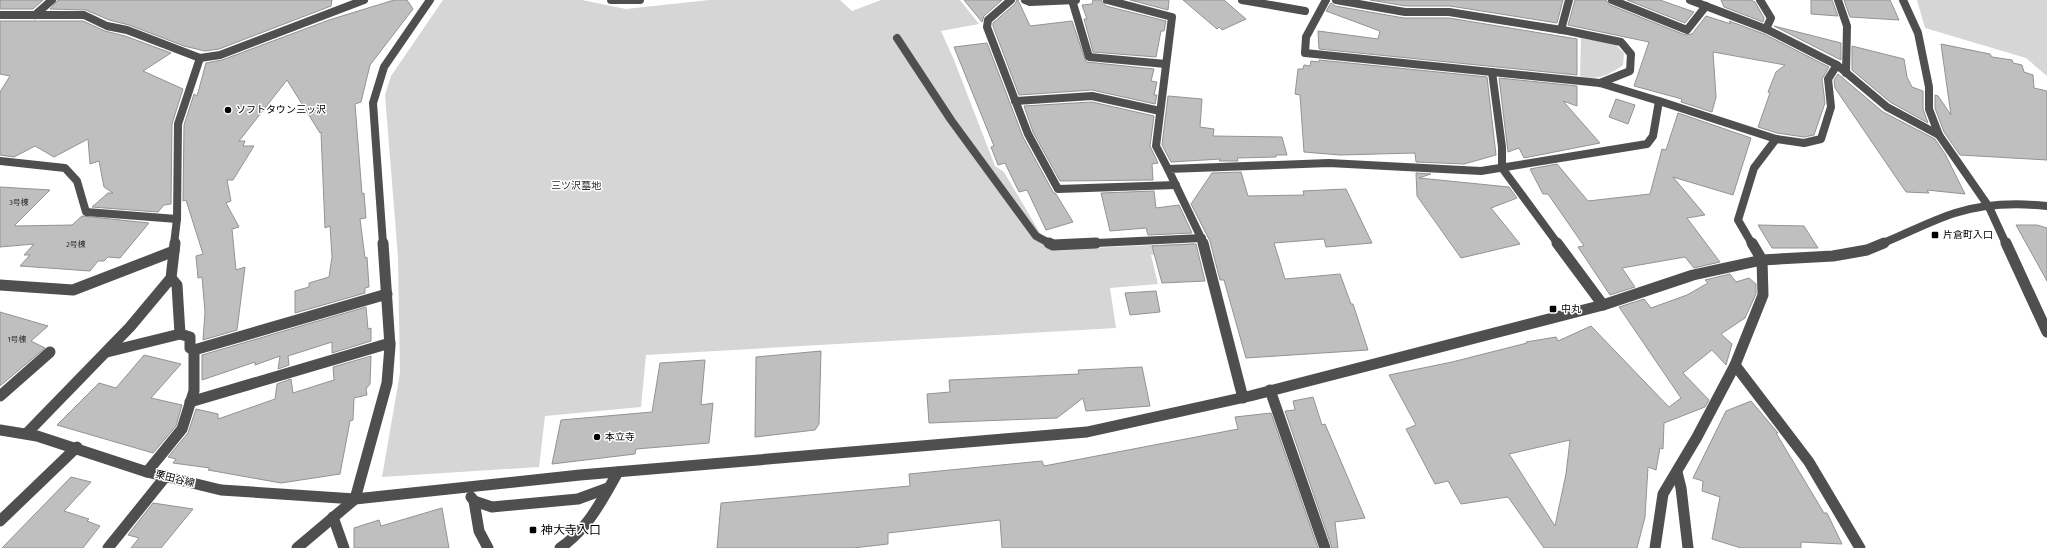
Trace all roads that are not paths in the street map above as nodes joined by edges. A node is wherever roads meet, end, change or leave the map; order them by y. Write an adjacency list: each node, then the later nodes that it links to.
1 (52, 0): 24 (street)
2 (364, 0): 28 (street)
3 (430, 0): 51 (street)
4 (611, 0): 5 (street)
5 (640, 0)
6 (1012, 0): 34 (street)
7 (1025, 0): 8 (street)
8 (1072, 0): 9 (street); 29 (street)
9 (1076, 0)
10 (1107, 0): 29 (street)
11 (1242, 0): 22 (street)
12 (1326, 0): 22 (street)
13 (1336, 0): 20 (street)
14 (1569, 0): 26 (street)
15 (1612, 0): 21 (street)
16 (1690, 0): 21 (street)
17 (1760, 0): 25 (street)
18 (1838, 0): 32 (street)
19 (1903, 0): 37 (street)
20 (1379, 4): 26 (street)
21 (1710, 5): 25 (street)
22 (1313, 13): 31 (street)
23 (0, 15): 24 (street)
24 (36, 15): 28 (street)
25 (1766, 29): 30 (street)
26 (1561, 30): 33 (street)
27 (898, 38): 46 (street)
28 (200, 58): 45 (street)
29 (1166, 64): 36 (street)
30 (1837, 65): 32 (street); 38 (street)
31 (1492, 72): 33 (street); 40 (street)
32 (1846, 72): 37 (street)
33 (1600, 83): 35 (street)
34 (1015, 101): 36 (street); 42 (street)
35 (1659, 101): 38 (street); 40 (street)
36 (1160, 111): 41 (street)
37 (1939, 135): 44 (street)
38 (1776, 139): 48 (street)
39 (0, 161): 45 (street)
40 (1502, 168): 41 (street); 52 (street)
41 (1168, 169): 42 (street)
42 (1176, 185): 46 (street)
43 (2047, 206): 44 (street, 栗田谷線)
44 (1989, 207): 48 (street, 栗田谷線); 53 (street)
45 (176, 219): 47 (street)
46 (1202, 238): 62 (street)
47 (174, 251): 49 (street); 50 (street)
48 (1762, 260): 52 (street, 栗田谷線); 59 (street)
49 (171, 278): 54 (street); 58 (street)
50 (0, 285)
51 (387, 294): 55 (street); 56 (street)
52 (1603, 305): 60 (street, 栗田谷線)
53 (2047, 332)
54 (180, 334): 56 (street); 58 (street)
55 (390, 343): 63 (street); 73 (street)
56 (194, 350): 63 (street)
57 (50, 352): 61 (street)
58 (107, 352): 65 (street)
59 (1735, 365): 69 (street); 85 (street)
60 (1270, 390): 62 (street, 栗田谷線); 82 (street)
61 (0, 396)
62 (1243, 398): 68 (street, 栗田谷線)
63 (190, 402): 67 (street)
64 (0, 430): 65 (street, 栗田谷線)
65 (27, 433): 66 (street, 栗田谷線)
66 (77, 447): 67 (street, 栗田谷線); 76 (street)
67 (147, 472): 70 (street, 栗田谷線)
68 (618, 472): 71 (street, 栗田谷線); 72 (street)
69 (1676, 472): 83 (street); 84 (street)
70 (166, 476): 73 (street, 栗田谷線); 77 (street)
71 (464, 487): 73 (street, 栗田谷線); 74 (street)
72 (608, 488): 74 (street); 81 (street)
73 (355, 499): 75 (street)
74 (474, 501): 80 (street)
75 (333, 517): 78 (street); 79 (street)
76 (0, 521)
77 (108, 548)
78 (297, 548)
79 (344, 548)
80 (488, 548)
81 (560, 548)
82 (1325, 548)
83 (1655, 548)
84 (1688, 548)
85 (1860, 548)

